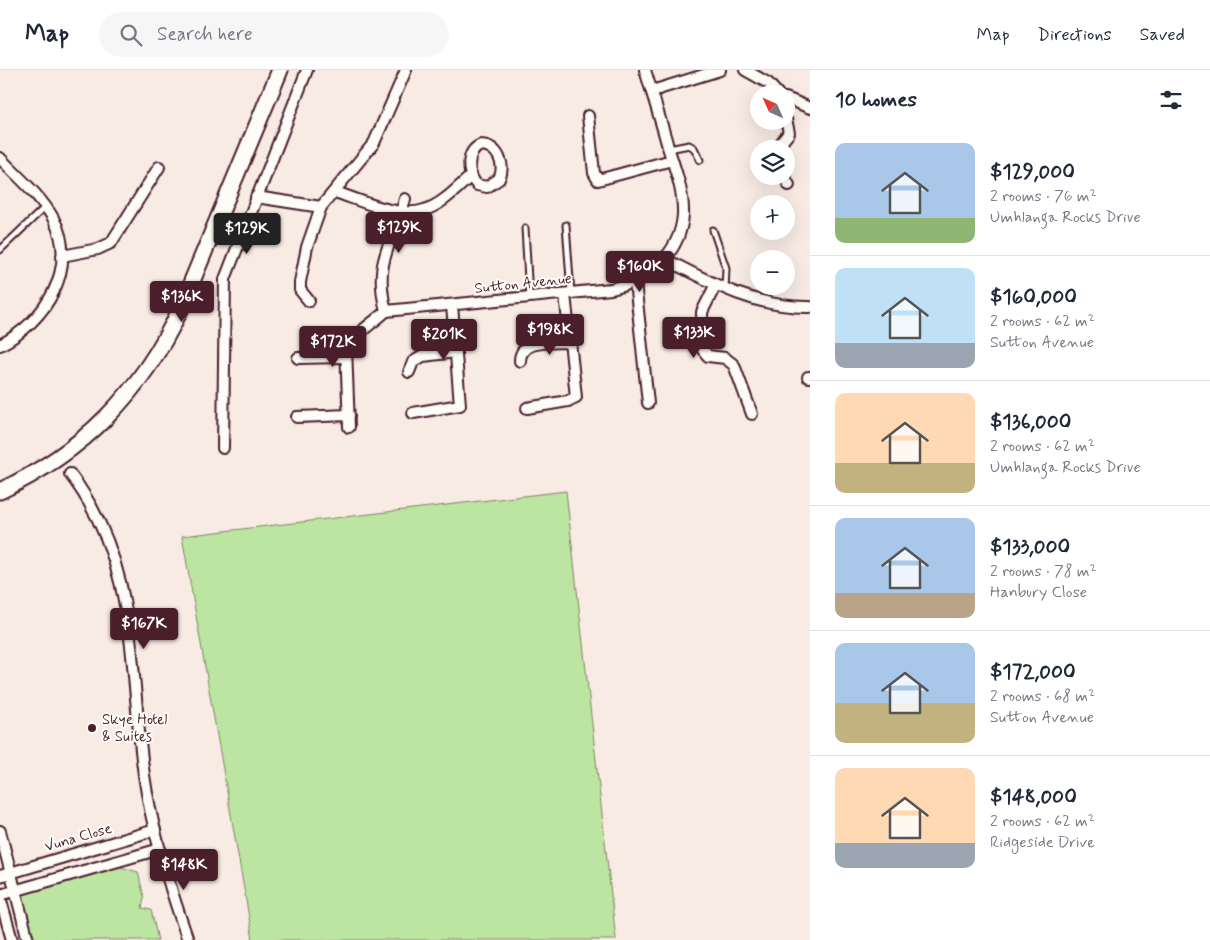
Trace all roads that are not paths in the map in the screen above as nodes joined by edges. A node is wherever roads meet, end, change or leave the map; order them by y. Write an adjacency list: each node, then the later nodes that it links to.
1 (268, 70): 55 (main road)
2 (280, 70): 56 (main road)
3 (307, 70): 20 (street)
4 (406, 70): 19 (street)
5 (646, 70): 9 (street, Sutton Avenue)
6 (720, 70): 9 (street)
7 (745, 70): 8 (street)
8 (770, 85)
9 (652, 90): 13 (street, Sutton Avenue)
10 (795, 102): 11 (street)
11 (810, 108)
12 (588, 116): 15 (street)
13 (669, 149): 15 (street, Sutton Avenue); 16 (lane)
14 (0, 158): 22 (street)
15 (672, 160): 30 (street, Sutton Avenue)
16 (700, 160)
17 (159, 167): 29 (street)
18 (470, 176): 24 (street)
19 (335, 192): 23 (street); 24 (street)
20 (256, 197): 23 (street); 53 (street)
21 (405, 199): 24 (street)
22 (46, 206): 28 (lane); 29 (street)
23 (321, 207): 35 (street)
24 (401, 213): 38 (street)
25 (566, 225): 33 (lane)
26 (525, 228): 34 (lane)
27 (713, 230): 32 (lane)
28 (0, 250)
29 (62, 256): 40 (street)
30 (665, 259): 31 (street, Sutton Avenue); 32 (street)
31 (634, 282): 33 (street, Sutton Avenue); 46 (street)
32 (720, 288): 37 (street); 50 (street)
33 (568, 293): 34 (street, Sutton Avenue); 39 (street)
34 (529, 297): 36 (street, Sutton Avenue)
35 (309, 301)
36 (452, 305): 38 (street, Sutton Avenue); 41 (street)
37 (810, 307)
38 (386, 311): 42 (street)
39 (570, 342): 44 (street); 47 (street)
40 (0, 345)
41 (456, 352): 45 (street); 48 (street)
42 (345, 357): 43 (street); 49 (street)
43 (298, 358)
44 (520, 361)
45 (409, 372)
46 (648, 403)
47 (527, 408)
48 (413, 413)
49 (348, 414): 51 (street); 52 (street)
50 (752, 414)
51 (297, 417)
52 (350, 427)
53 (223, 448)
54 (70, 474): 57 (street)
55 (0, 482)
56 (0, 491)
57 (155, 830): 59 (street); 60 (street, Vuna Close)
58 (0, 831): 60 (street)
59 (160, 848): 61 (street); 65 (street)
60 (5, 874): 61 (street)
61 (15, 890): 62 (street); 64 (street)
62 (0, 896): 63 (street)
63 (12, 940)
64 (28, 940)
65 (188, 940)

